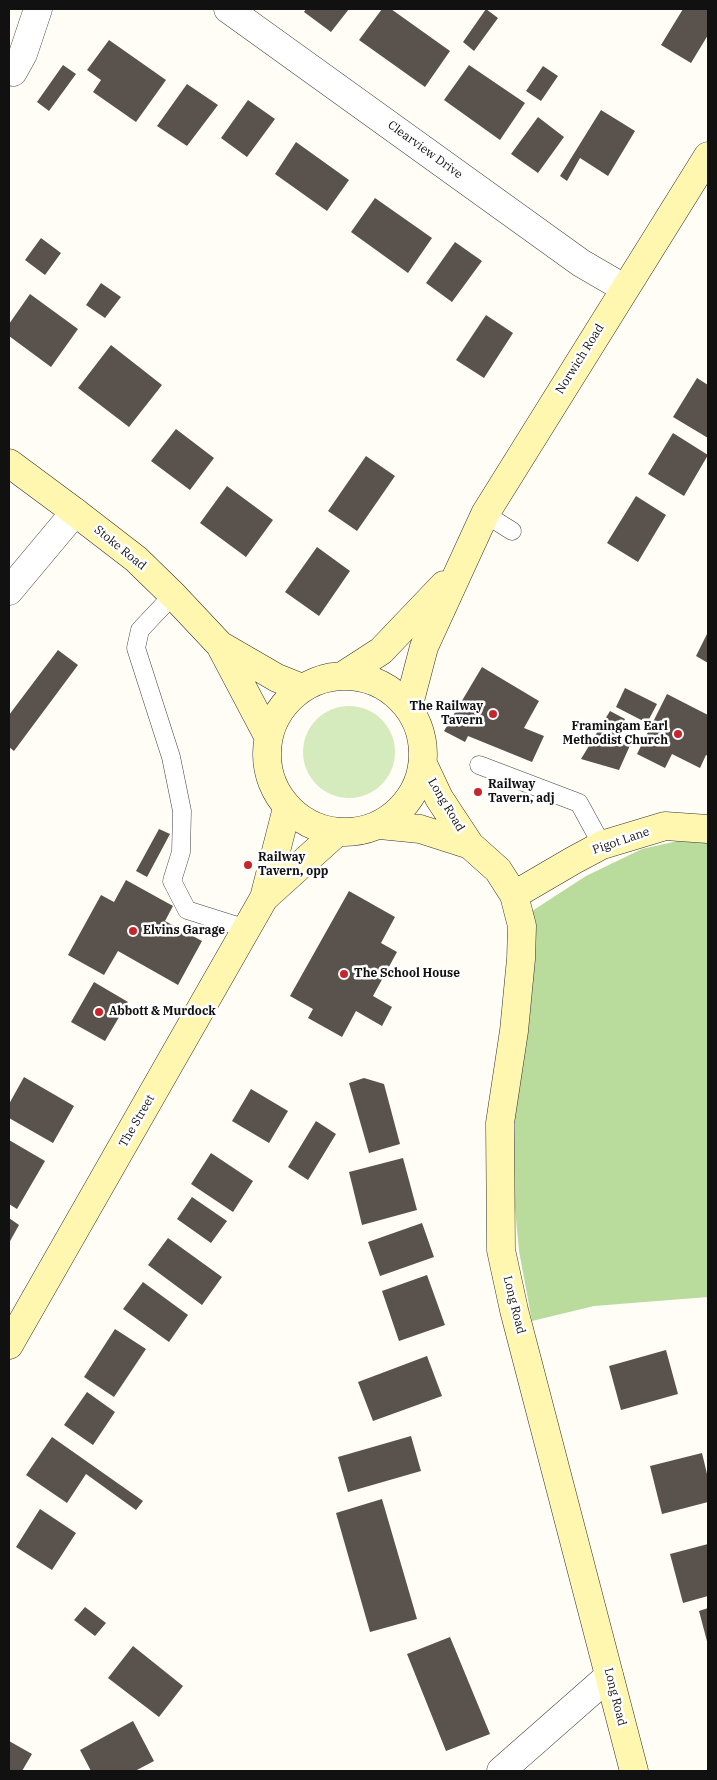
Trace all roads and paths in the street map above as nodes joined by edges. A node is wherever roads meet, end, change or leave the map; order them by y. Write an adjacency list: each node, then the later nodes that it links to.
1 (38, 9): 3 (street)
2 (228, 9): 5 (street, Clearview Drive)
3 (10, 74)
4 (708, 156): 5 (main road, Norwich Road)
5 (624, 288): 8 (main road, Norwich Road)
6 (9, 463): 7 (main road, Stoke Road)
7 (75, 512): 11 (street); 12 (main road, Stoke Road)
8 (485, 514): 9 (lane); 10 (main road, Norwich Road)
9 (512, 531)
10 (460, 567): 14 (main road, Norwich Road); 16 (main road, Norwich Road)
11 (9, 591)
12 (173, 594): 13 (main road, Stoke Road); 28 (lane)
13 (220, 645): 15 (main road, Stoke Road); 17 (main road, Stoke Road)
14 (344, 675): 15 (main road); 16 (main road)
15 (302, 688): 17 (main road)
16 (408, 708): 18 (main road)
17 (268, 736): 20 (main road)
18 (423, 764): 21 (main road); 24 (main road, Long Road)
19 (479, 764): 25 (lane)
20 (287, 808): 23 (main road); 27 (main road, The Street)
21 (380, 825): 23 (main road); 24 (main road, Long Road)
22 (708, 829): 25 (main road, Pigot Lane)
23 (336, 833): 27 (main road, The Street)
24 (470, 845): 26 (main road, Long Road)
25 (602, 846): 26 (main road, Pigot Lane)
26 (514, 895): 30 (main road, Long Road)
27 (264, 898): 28 (main road, The Street)
28 (247, 929): 29 (main road, The Street)
29 (9, 1345)
30 (610, 1676): 31 (street); 32 (main road, Long Road)
31 (501, 1771)
32 (634, 1771)

